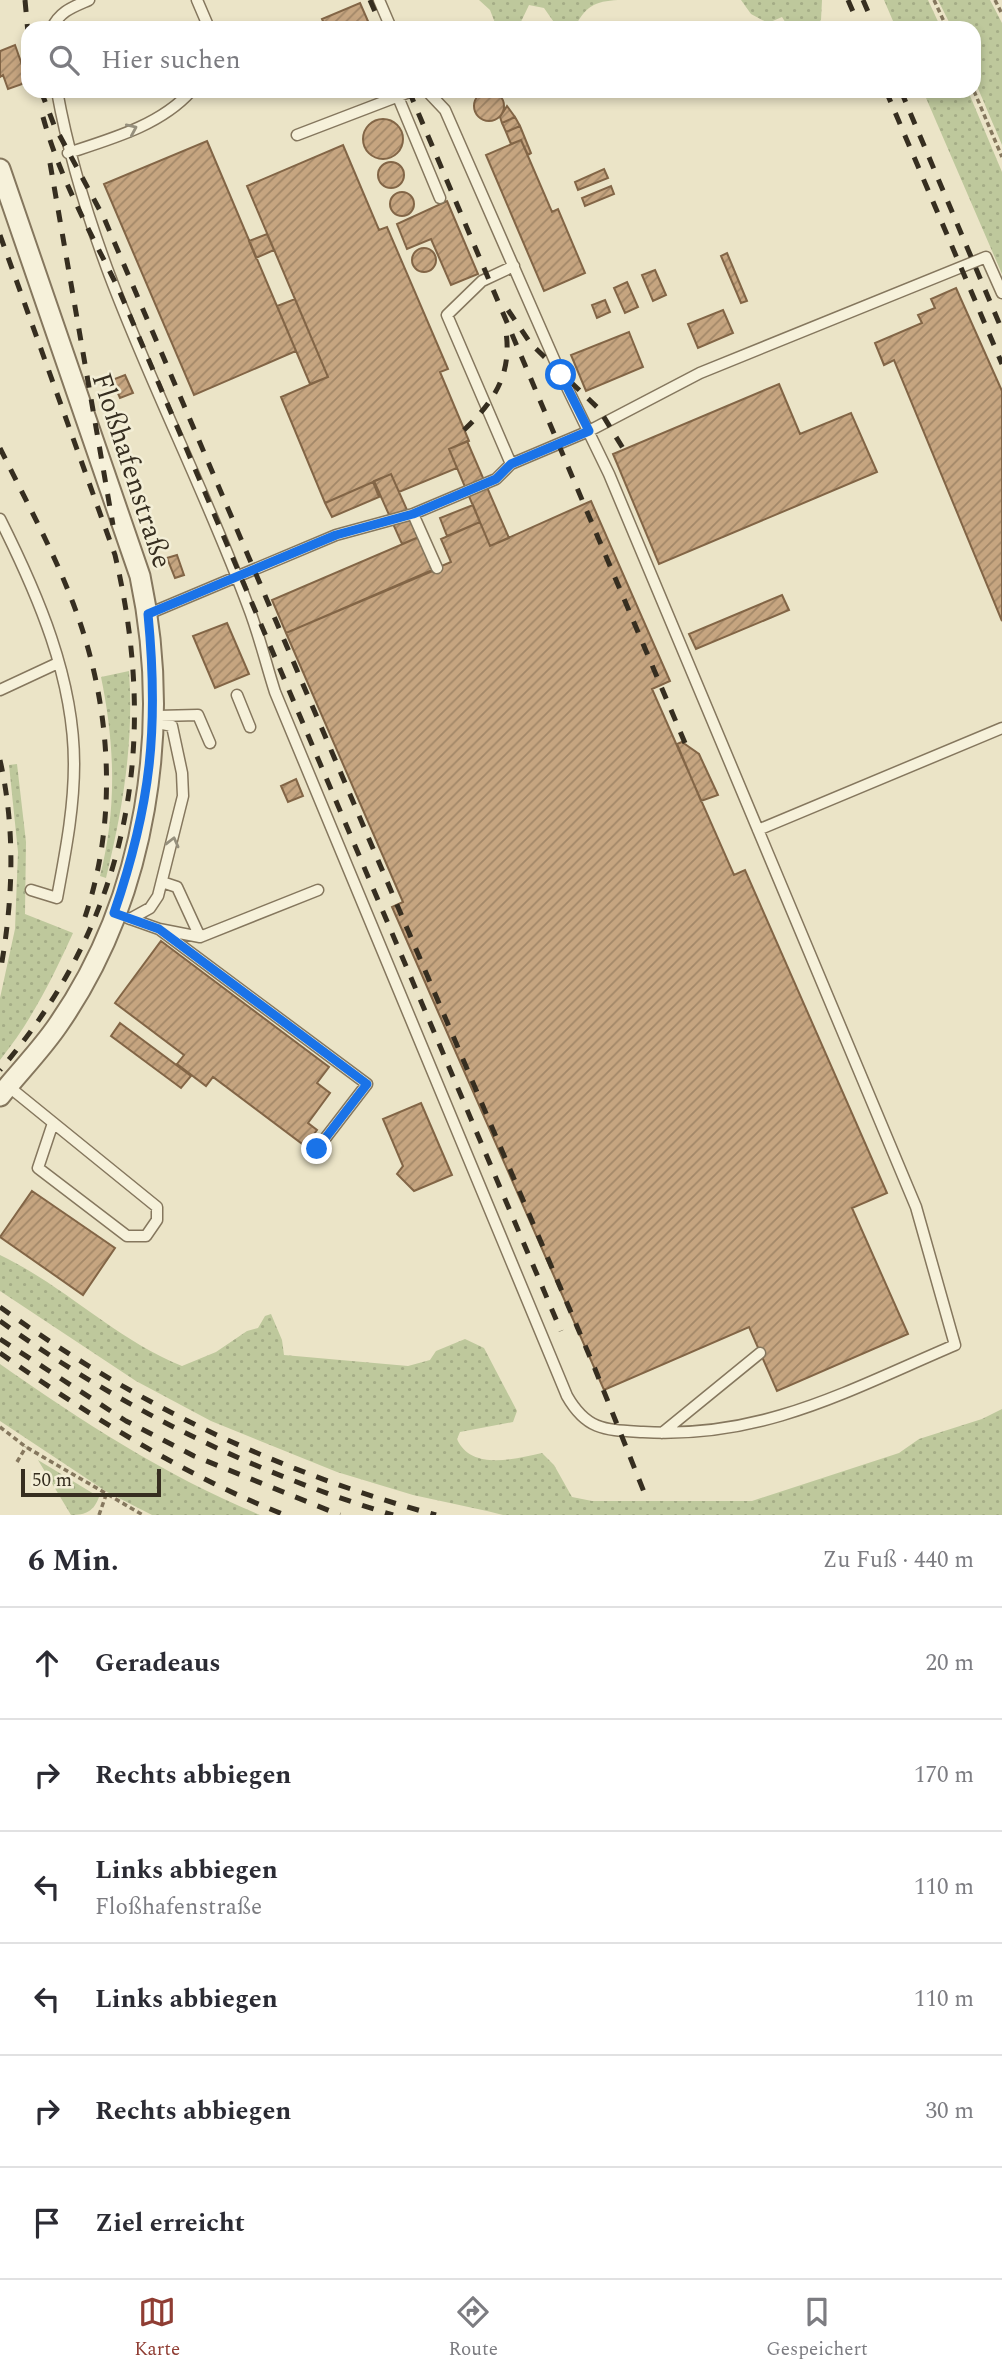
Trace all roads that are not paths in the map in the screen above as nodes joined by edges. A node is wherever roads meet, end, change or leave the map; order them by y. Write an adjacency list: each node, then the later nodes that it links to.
1 (89, 0): 4 (lane)
2 (197, 0): 5 (lane)
3 (379, 0): 6 (lane)
4 (56, 21)
5 (206, 21)
6 (388, 21)
7 (58, 98): 13 (lane)
8 (185, 98): 13 (lane, one-way to 8)
9 (395, 98): 12 (lane)
10 (398, 98): 15 (lane)
11 (434, 98): 16 (lane)
12 (297, 135)
13 (68, 153): 23 (lane)
14 (0, 169): 24 (street, Floßhafenstraße)
15 (440, 198)
16 (513, 266): 18 (lane); 19 (lane)
17 (1002, 293): 18 (lane)
18 (589, 431): 19 (lane); 32 (lane)
19 (511, 464): 20 (lane)
20 (413, 514): 22 (lane); 23 (lane)
21 (0, 519): 25 (lane)
22 (437, 568)
23 (236, 576): 24 (lane); 43 (lane)
24 (148, 614): 28 (street, Floßhafenstraße)
25 (58, 663): 26 (lane); 34 (lane)
26 (0, 690)
27 (237, 695): 29 (lane)
28 (154, 719): 31 (lane); 33 (lane, one-way to 28); 36 (street, Floßhafenstraße)
29 (250, 727)
30 (1002, 727): 32 (lane)
31 (209, 743)
32 (758, 830): 43 (lane)
33 (162, 882): 36 (lane); 38 (lane)
34 (31, 890)
35 (318, 890): 38 (lane)
36 (122, 916): 37 (lane); 39 (street, Floßhafenstraße)
37 (159, 929): 38 (lane); 41 (lane)
38 (200, 937)
39 (4, 1091): 40 (lane)
40 (53, 1124): 40 (lane)
41 (317, 1149)
42 (761, 1353): 43 (lane)
43 (662, 1433)

